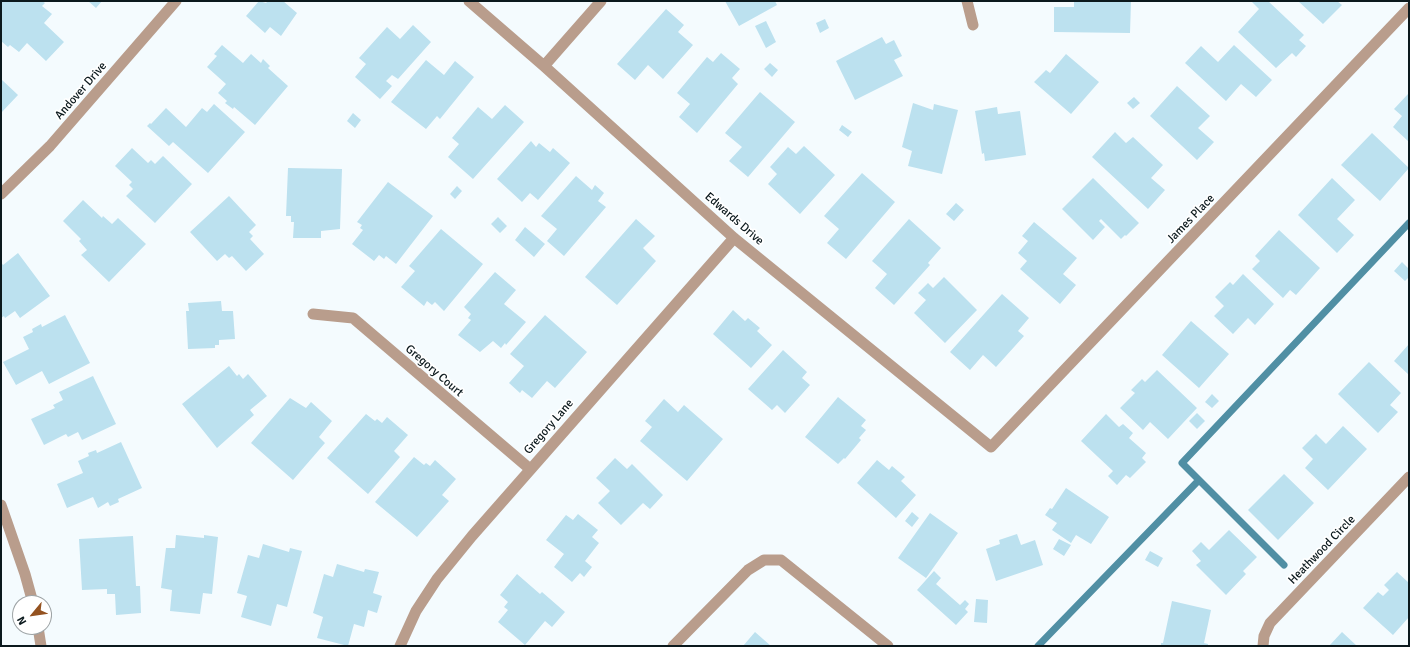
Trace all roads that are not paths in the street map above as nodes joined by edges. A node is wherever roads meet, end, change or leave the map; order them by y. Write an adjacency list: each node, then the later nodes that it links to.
1 (176, 1): 8 (street, Andover Drive)
2 (469, 1): 7 (street, Edwards Drive)
3 (601, 1): 7 (street)
4 (967, 1): 6 (street)
5 (1409, 8): 11 (street, James Place)
6 (973, 25)
7 (544, 66): 9 (street, Edwards Drive)
8 (1, 194)
9 (734, 238): 11 (street, Edwards Drive); 12 (street, Gregory Lane)
10 (313, 314): 12 (street, Gregory Court)
11 (991, 447)
12 (530, 469): 18 (street, Gregory Lane)
13 (1409, 477): 21 (street, Heathwood Circle)
14 (1, 505): 15 (street)
15 (31, 595)
16 (39, 635): 17 (street)
17 (41, 646)
18 (400, 646)
19 (673, 646): 20 (street)
20 (888, 646)
21 (1263, 646)

